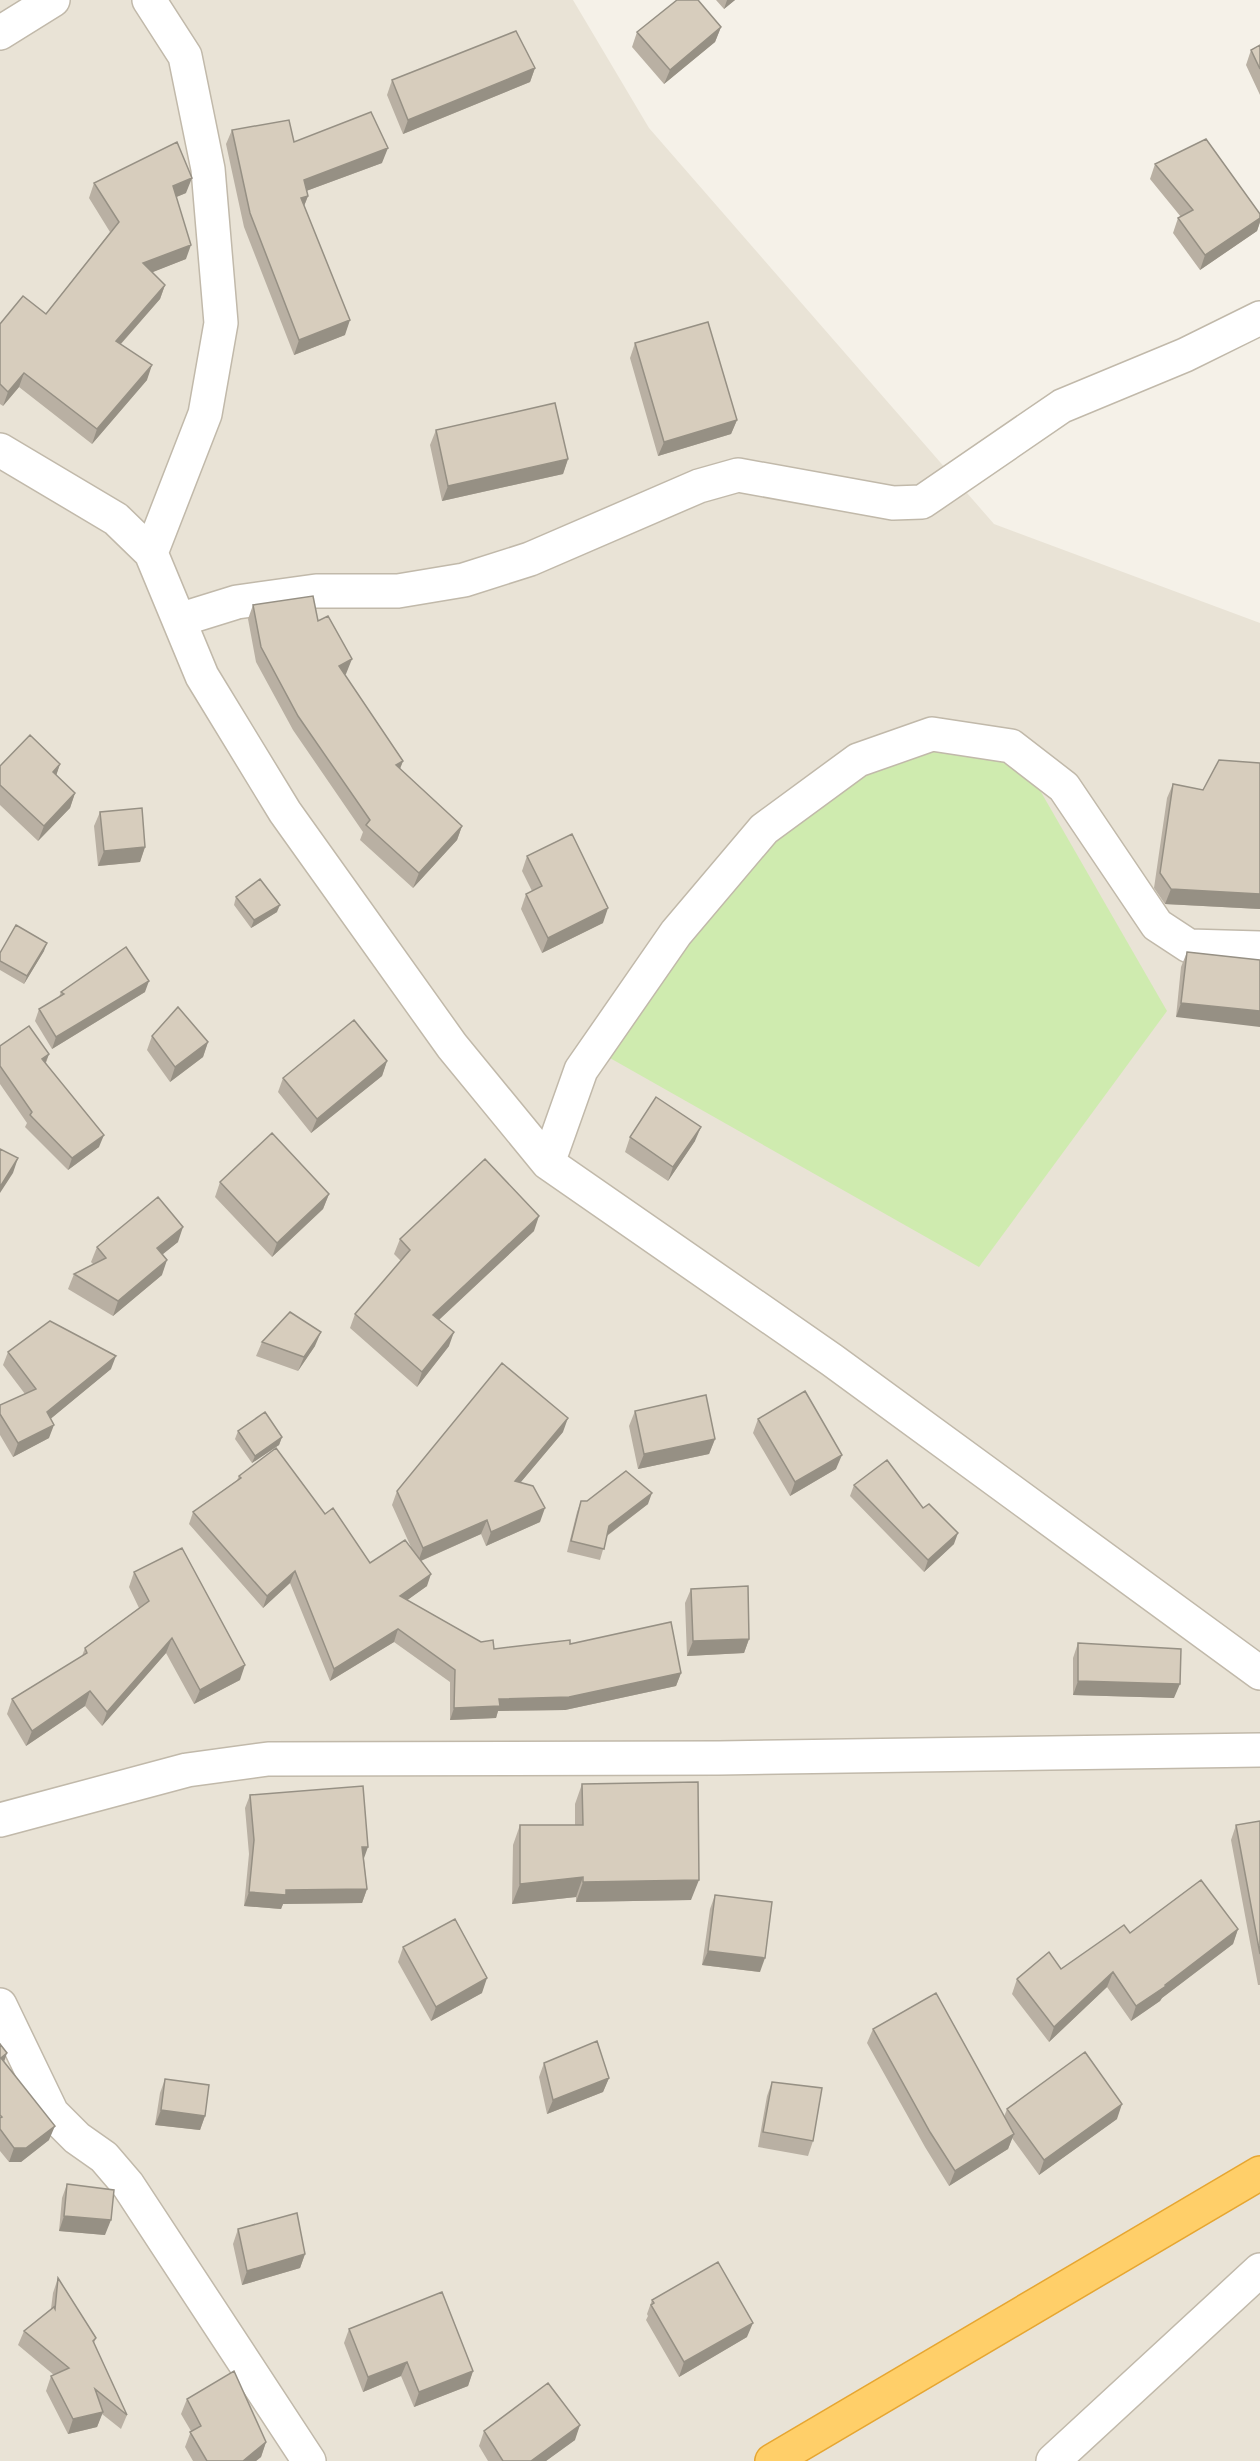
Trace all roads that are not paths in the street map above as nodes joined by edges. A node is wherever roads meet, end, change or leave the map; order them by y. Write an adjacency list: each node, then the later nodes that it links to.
1 (53, 0): 3 (street)
2 (149, 0): 6 (street)
3 (0, 33)
4 (1260, 318): 7 (street)
5 (0, 450): 6 (street)
6 (150, 553): 7 (street)
7 (179, 620): 9 (street)
8 (1260, 948): 9 (street)
9 (548, 1163): 10 (street)
10 (1260, 1672)
11 (1260, 1750): 12 (street)
12 (0, 1820)
13 (0, 2005): 16 (street)
14 (1260, 2173): 17 (highway)
15 (1260, 2270): 18 (street)
16 (309, 2461)
17 (772, 2461)
18 (1053, 2461)

